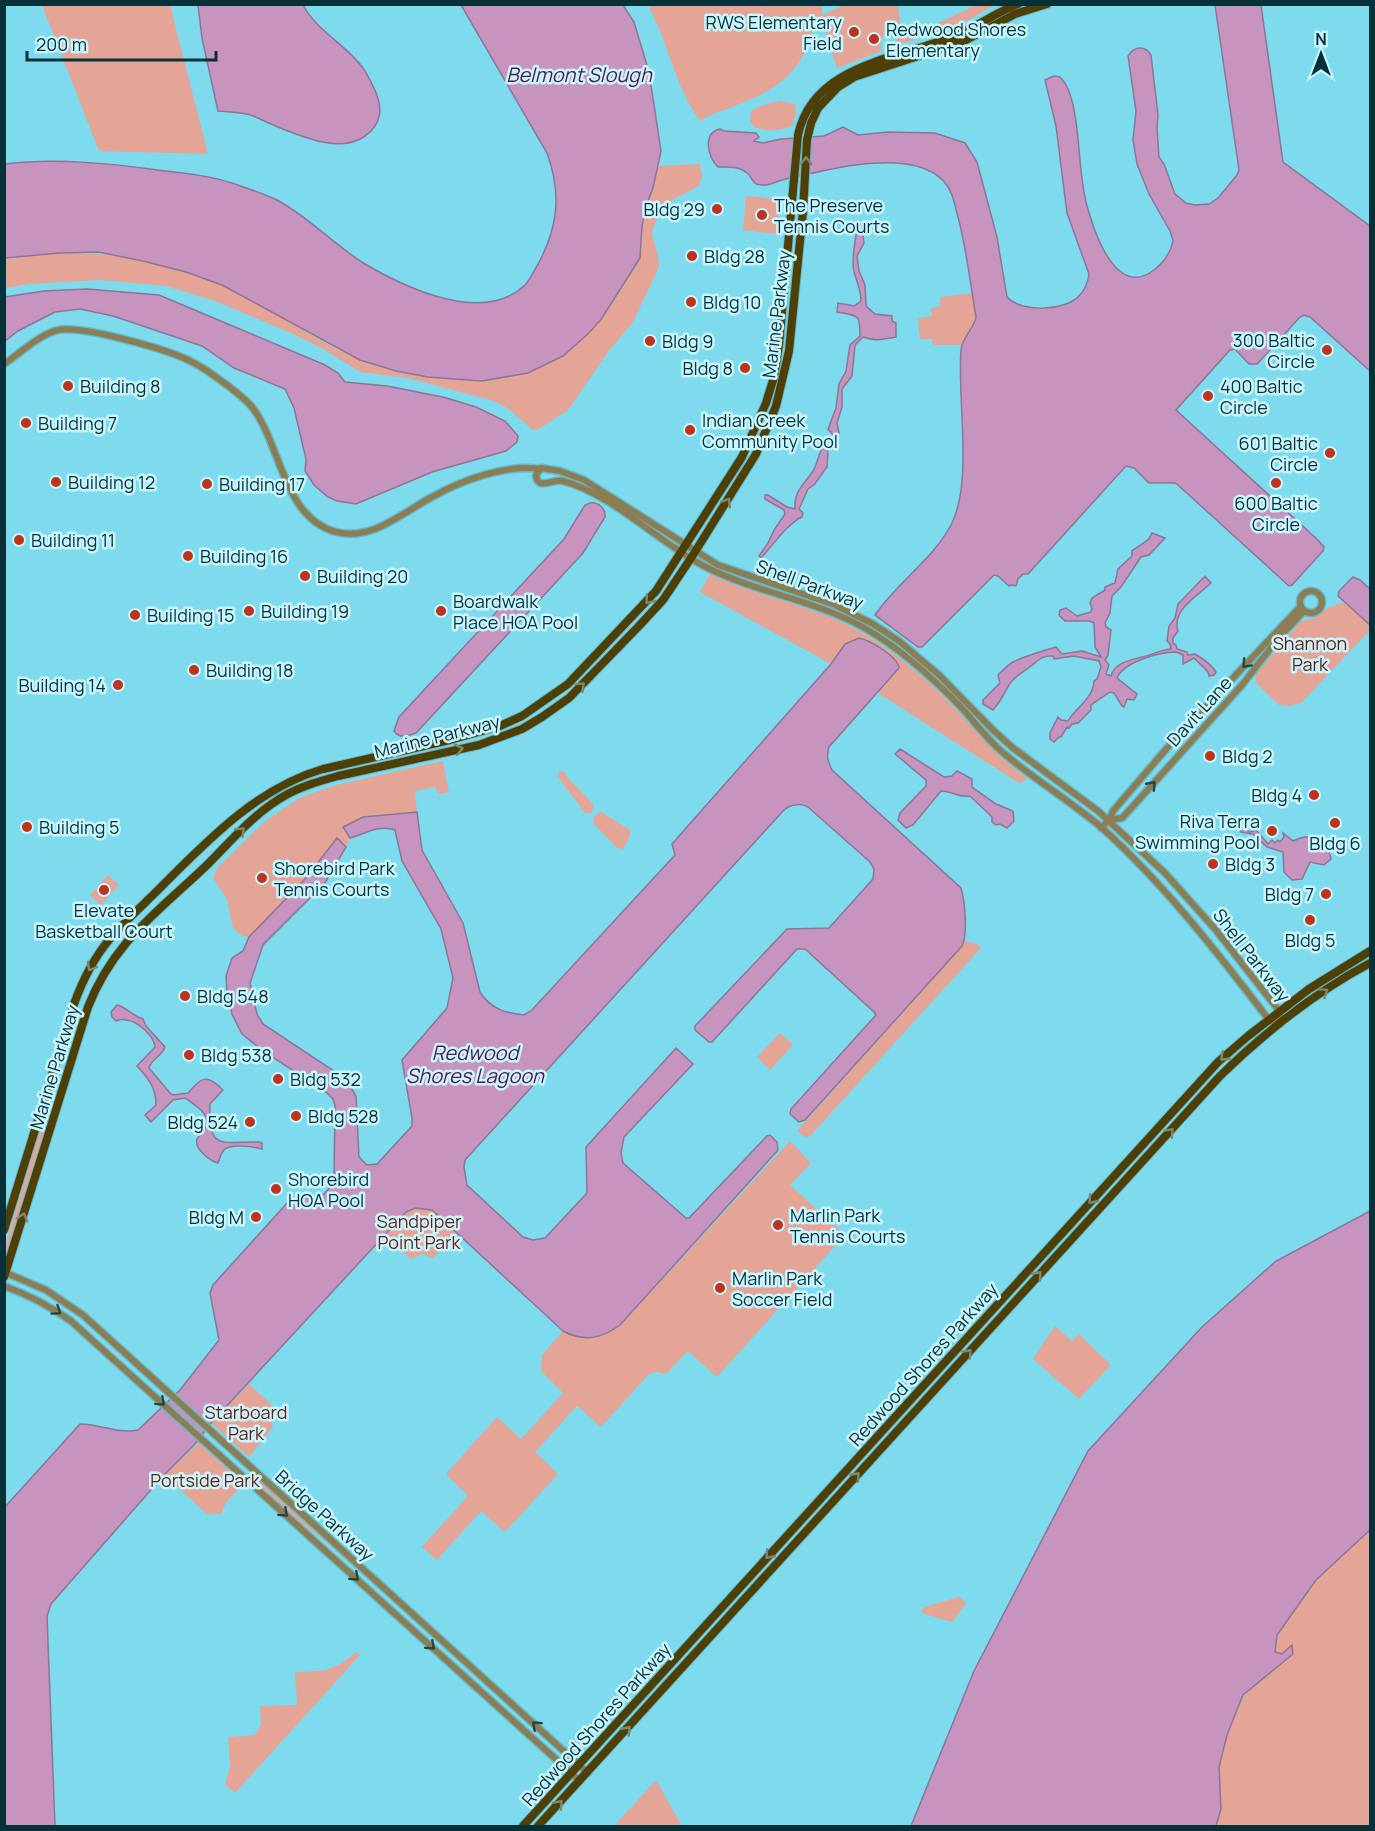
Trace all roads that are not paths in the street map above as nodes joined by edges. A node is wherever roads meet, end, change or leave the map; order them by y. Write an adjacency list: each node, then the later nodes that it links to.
1 (1018, 4): 3 (main road, Marine Parkway)
2 (1047, 4): 4 (main road, Marine Parkway)
3 (892, 55): 4 (main road); 7 (main road, Marine Parkway)
4 (915, 58): 8 (main road, Marine Parkway, one-way to 4)
5 (4, 364): 6 (street)
6 (540, 469): 7 (street, Shell Parkway); 7 (street, Shell Parkway)
7 (684, 548): 8 (street, Shell Parkway); 16 (main road, Marine Parkway, one-way to 16)
8 (693, 555): 9 (street, Shell Parkway); 10 (street, Shell Parkway); 17 (main road, Marine Parkway, one-way to 8)
9 (1109, 820): 9 (street, Davit Lane, one-way to 9); 10 (street, Davit Lane); 13 (street, Shell Parkway)
10 (1101, 828): 14 (street, Shell Parkway)
11 (1371, 951): 13 (main road, Redwood Shores Parkway)
12 (1371, 963): 15 (main road, Redwood Shores Parkway, one-way to 12)
13 (1280, 1012): 14 (main road, Redwood Shores Parkway); 15 (street, Shell Parkway)
14 (1269, 1020): 15 (street, Shell Parkway); 19 (main road, Redwood Shores Parkway, one-way to 19)
15 (1280, 1024): 21 (main road, Redwood Shores Parkway, one-way to 15)
16 (4, 1230)
17 (5, 1274): 19 (street, Bridge Parkway, one-way to 17)
18 (4, 1286): 20 (street, Bridge Parkway, one-way to 20)
19 (579, 1765): 20 (main road, Redwood Shores Parkway); 21 (street, Bridge Parkway)
20 (572, 1772): 22 (street, Bridge Parkway); 23 (main road, Redwood Shores Parkway)
21 (588, 1773): 22 (main road, Redwood Shores Parkway)
22 (580, 1781): 24 (main road, Redwood Shores Parkway, one-way to 22)
23 (524, 1827)
24 (538, 1827)

